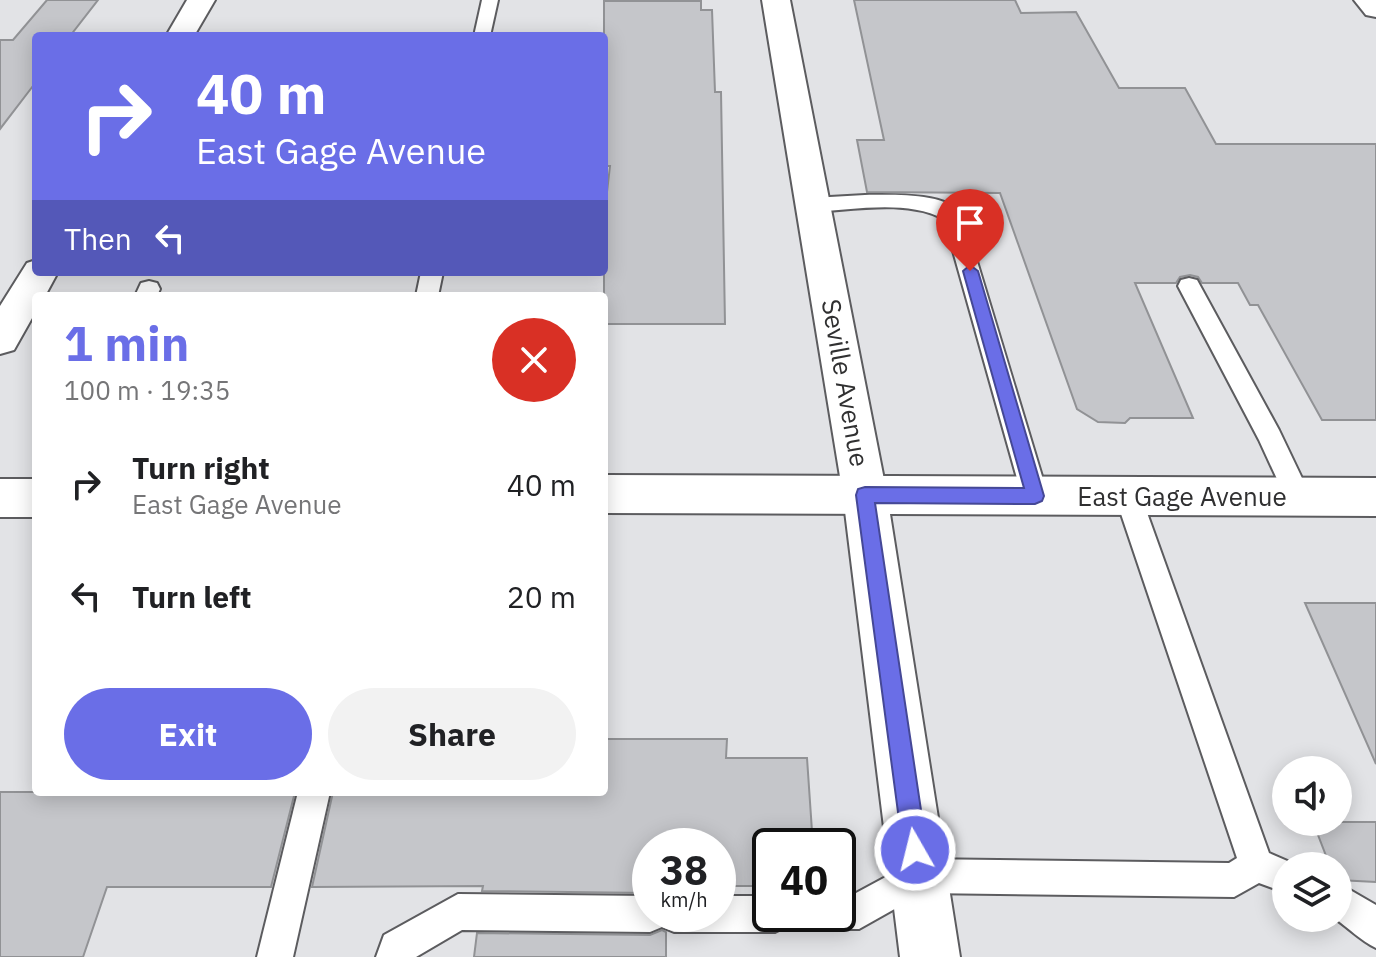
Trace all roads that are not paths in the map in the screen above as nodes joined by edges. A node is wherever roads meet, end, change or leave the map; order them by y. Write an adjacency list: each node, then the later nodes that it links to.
1 (201, 0): 6 (street)
2 (490, 0): 7 (lane)
3 (776, 0): 8 (street, Seville Avenue)
4 (1368, 0): 5 (street)
5 (1376, 9)
6 (182, 32)
7 (483, 32)
8 (812, 205): 13 (street, Seville Avenue); 14 (lane)
9 (38, 276): 11 (street)
10 (1189, 286): 16 (lane)
11 (0, 339)
12 (608, 494): 13 (street, East Gage Avenue)
13 (865, 495): 14 (street, East Gage Avenue); 22 (street, Seville Avenue)
14 (1035, 496): 15 (street, East Gage Avenue)
15 (1128, 496): 16 (street, East Gage Avenue); 21 (lane)
16 (1298, 497): 17 (street, East Gage Avenue)
17 (1376, 497)
18 (0, 498): 19 (street)
19 (32, 498)
20 (313, 796): 27 (lane)
21 (1271, 871): 22 (lane)
22 (919, 876): 24 (lane); 29 (street, Seville Avenue)
23 (1352, 909): 26 (lane)
24 (856, 911)
25 (632, 914): 28 (lane)
26 (1376, 930)
27 (275, 957)
28 (394, 957)
29 (930, 957)

